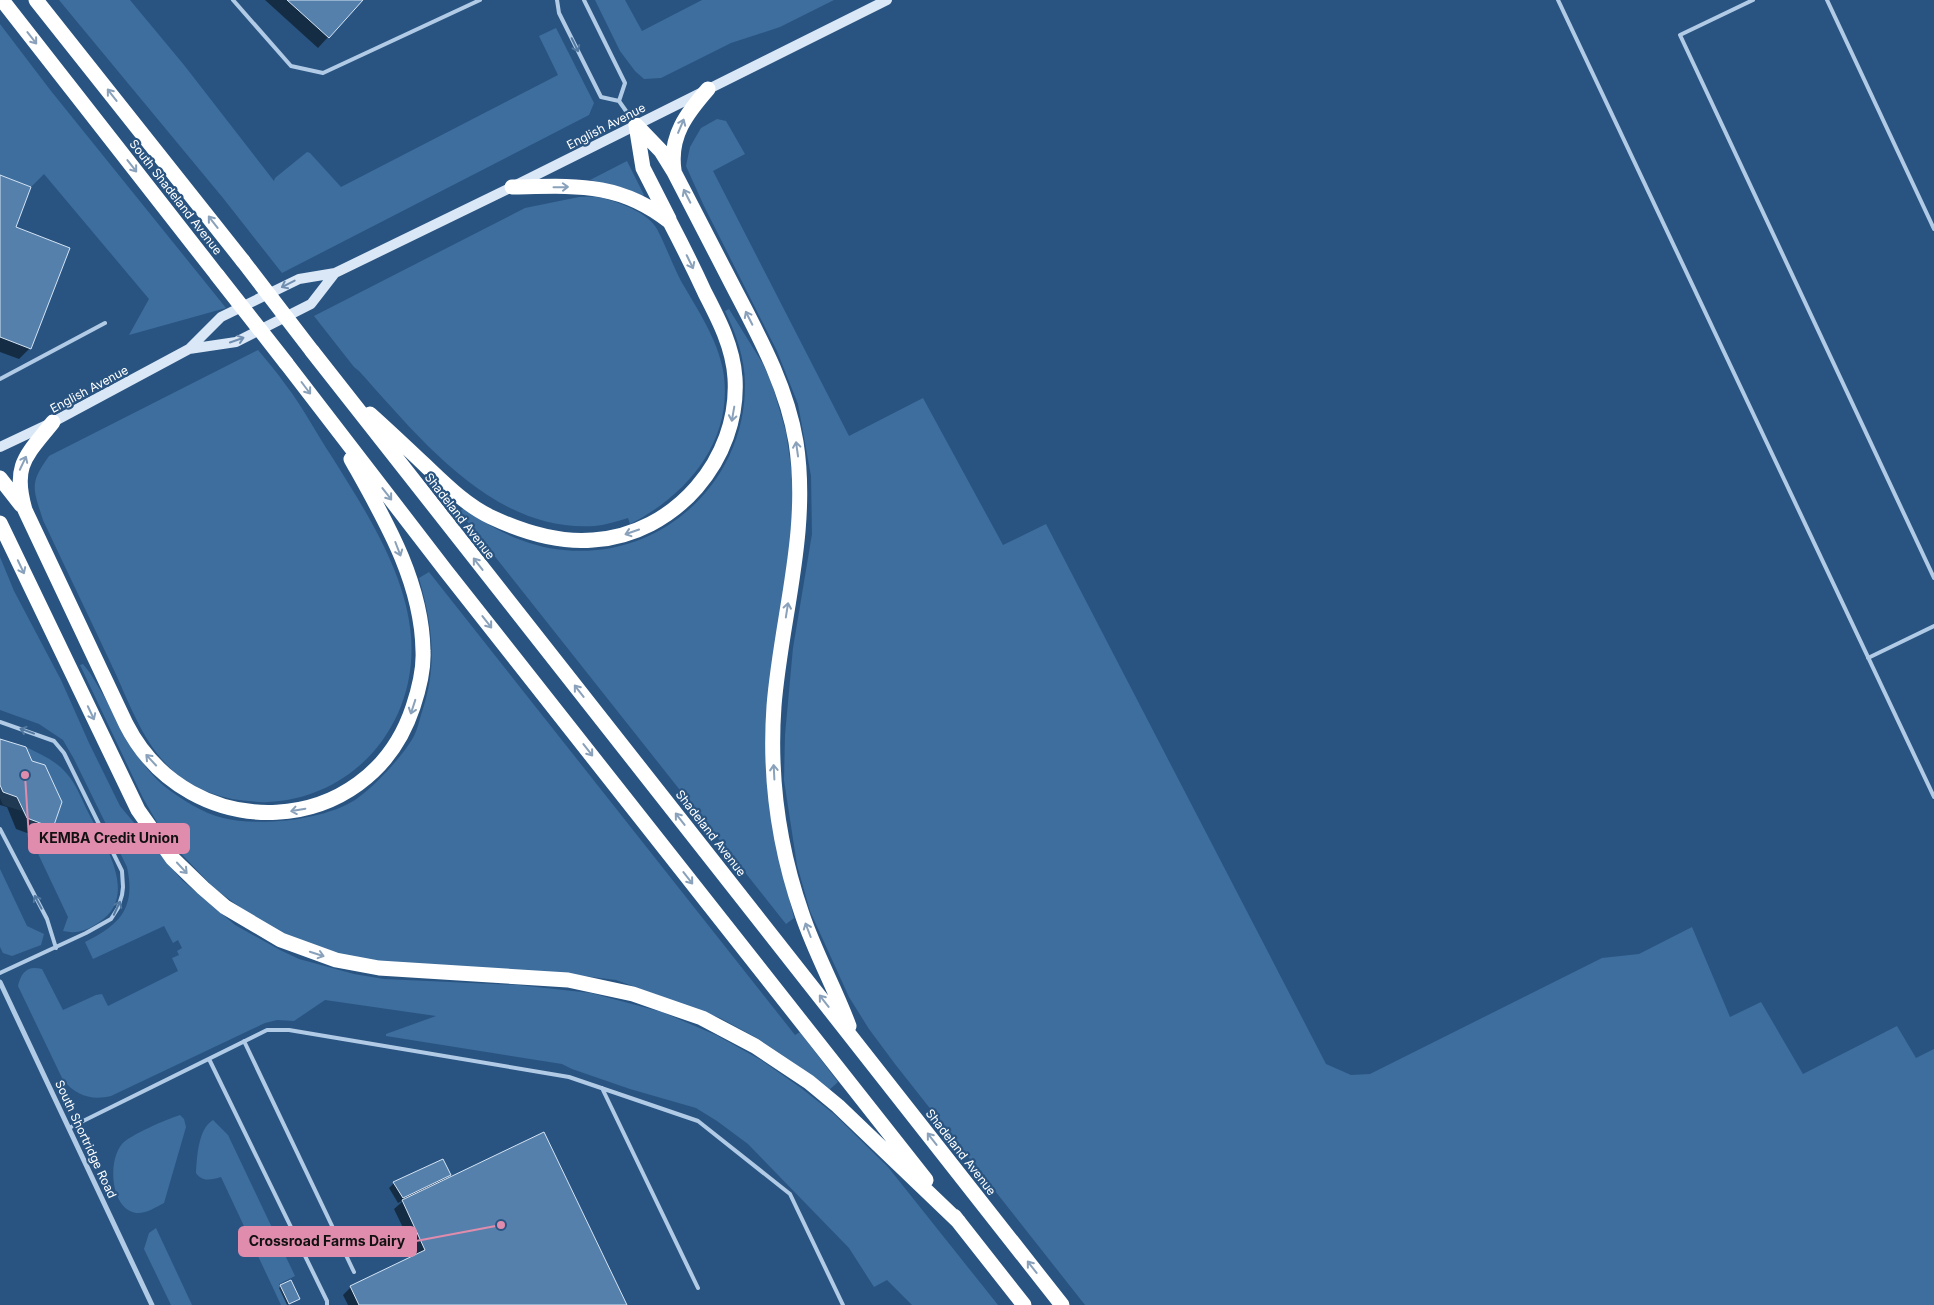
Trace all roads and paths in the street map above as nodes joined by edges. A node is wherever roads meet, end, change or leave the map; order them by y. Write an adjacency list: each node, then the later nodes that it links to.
1 (2, 0): 23 (highway, South Shadeland Avenue, one-way to 23, bridge)
2 (36, 0): 22 (highway, South Shadeland Avenue, one-way to 2, bridge)
3 (233, 0): 4 (lane)
4 (480, 0)
5 (557, 0): 12 (lane, one-way to 12)
6 (584, 0): 12 (lane)
7 (887, 0): 11 (street, English Avenue)
8 (1558, 0): 31 (lane)
9 (1753, 0): 29 (lane)
10 (1827, 0): 17 (lane)
11 (708, 89): 13 (street, English Avenue); 14 (highway, one-way to 11)
12 (619, 101): 13 (lane)
13 (636, 124): 14 (highway); 15 (street, English Avenue); 16 (highway)
14 (674, 172): 38 (highway, one-way to 14)
15 (512, 187): 16 (highway, one-way to 16); 18 (street, English Avenue)
16 (670, 222): 22 (highway, one-way to 22)
17 (1934, 230)
18 (335, 273): 20 (street, English Avenue, one-way to 20); 20 (street, English Avenue, one-way to 18)
19 (105, 323): 21 (lane)
20 (189, 349): 24 (street, English Avenue)
21 (0, 379)
22 (334, 381): 38 (highway, Shadeland Avenue, one-way to 22)
23 (325, 414): 27 (highway, one-way to 27); 43 (highway, one-way to 43)
24 (53, 422): 25 (street, English Avenue); 27 (highway, one-way to 24)
25 (0, 448)
26 (0, 478): 27 (highway)
27 (25, 510)
28 (0, 524): 43 (highway, one-way to 43)
29 (1934, 578)
30 (1934, 626): 31 (lane)
31 (1868, 658): 33 (lane)
32 (0, 722): 35 (lane, one-way to 32)
33 (1934, 797)
34 (0, 829): 35 (lane, one-way to 34)
35 (56, 948): 36 (lane)
36 (0, 973)
37 (0, 982): 42 (street, South Shortridge Road)
38 (854, 1039): 50 (highway, Shadeland Avenue, one-way to 38)
39 (244, 1042): 40 (lane); 41 (lane); 44 (lane)
40 (209, 1059): 42 (lane); 47 (lane)
41 (602, 1088): 45 (lane); 48 (lane)
42 (69, 1128): 46 (street, South Shortridge Road)
43 (959, 1222): 49 (highway)
44 (354, 1272)
45 (698, 1288)
46 (152, 1305)
47 (327, 1305)
48 (843, 1305)
49 (1024, 1305)
50 (1062, 1305)

